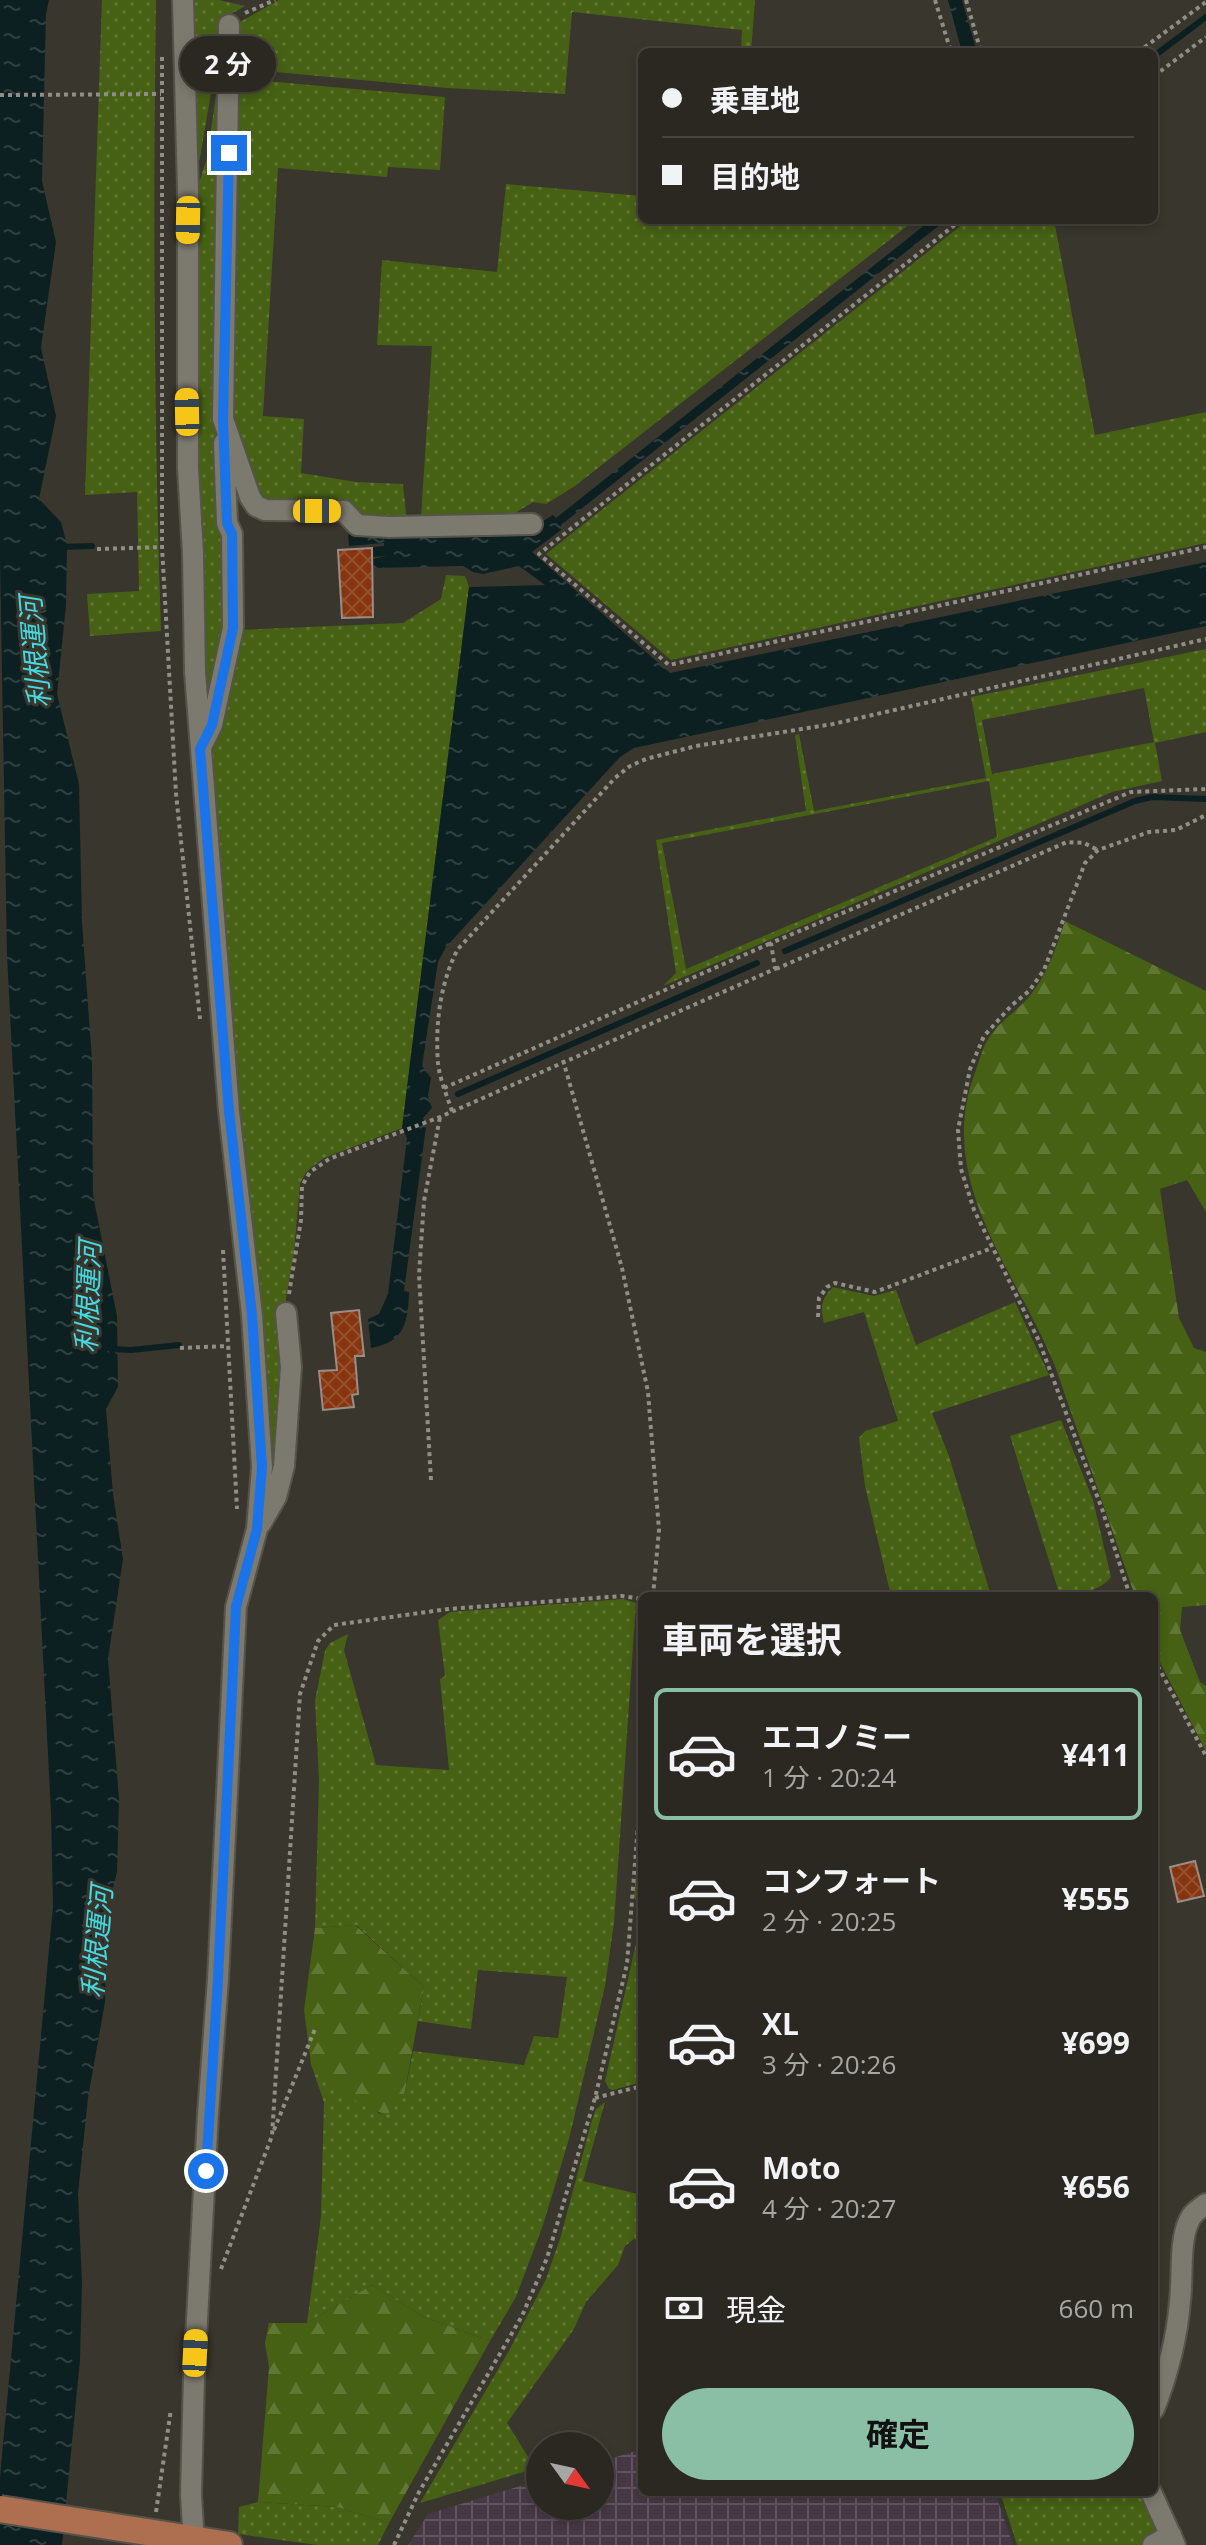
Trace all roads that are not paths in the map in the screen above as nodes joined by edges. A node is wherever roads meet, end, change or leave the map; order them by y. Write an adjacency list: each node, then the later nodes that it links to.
1 (183, 0): 5 (street)
2 (229, 25): 3 (street)
3 (223, 419): 4 (street); 5 (street)
4 (532, 524)
5 (200, 749): 7 (street)
6 (286, 1313): 7 (street)
7 (257, 1529): 13 (street)
8 (1206, 2204): 9 (street)
9 (1158, 2399)
10 (1153, 2496): 12 (street)
11 (0, 2509): 13 (main road, bridge)
12 (1173, 2540): 15 (street)
13 (194, 2542): 14 (main road)
14 (229, 2545)
15 (1153, 2545)

